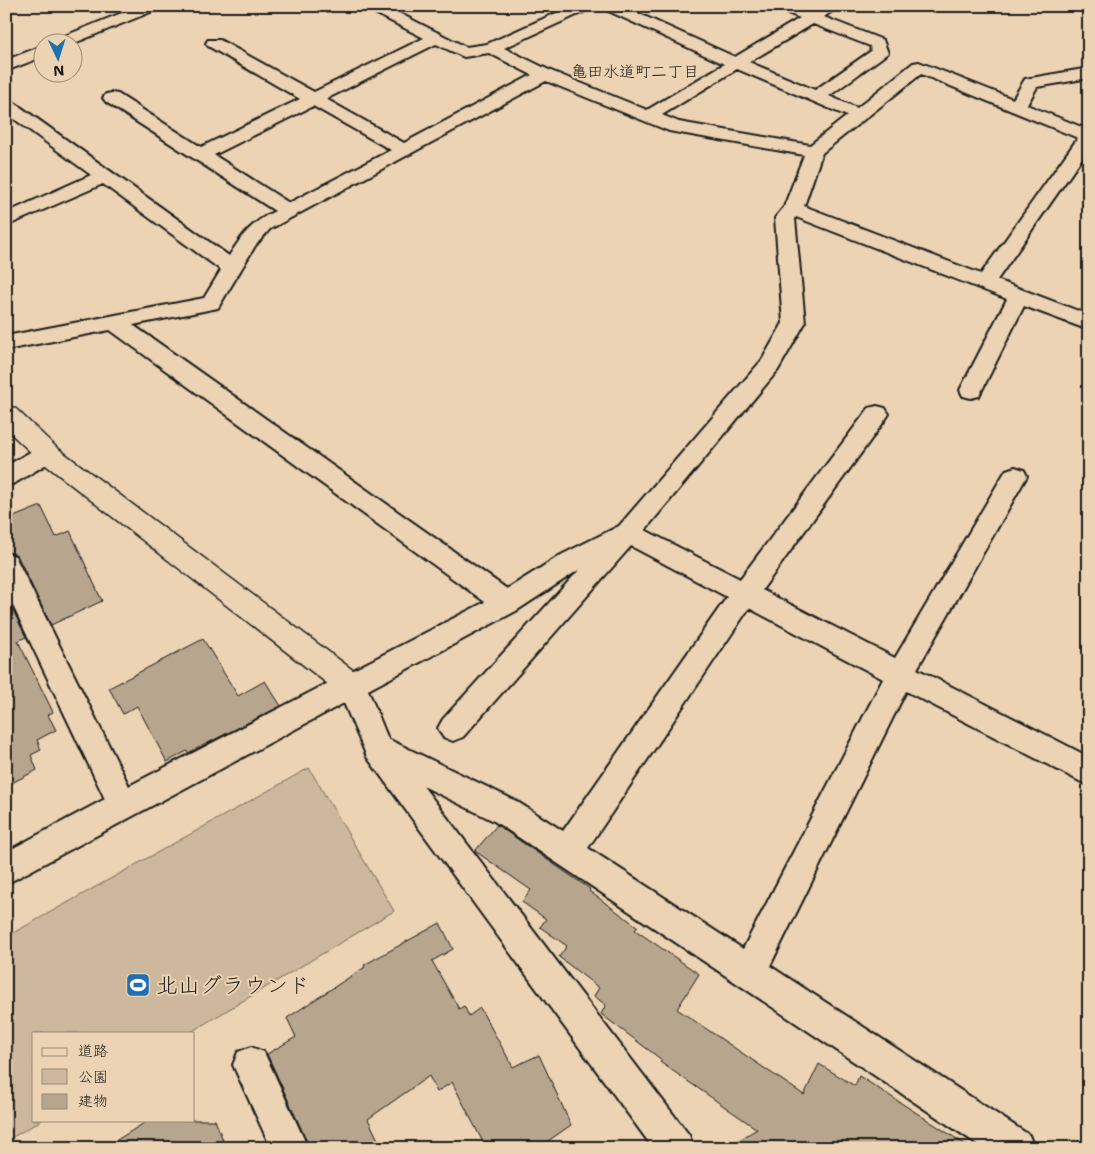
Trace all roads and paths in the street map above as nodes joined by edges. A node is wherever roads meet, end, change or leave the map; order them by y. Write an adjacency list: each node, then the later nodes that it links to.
1 (153, 6): 8 (street)
2 (372, 6): 9 (street)
3 (585, 6): 11 (street)
4 (609, 6): 13 (street)
5 (782, 6): 7 (street)
6 (831, 6): 7 (street)
7 (811, 18): 13 (street); 17 (street)
8 (82, 34)
9 (437, 38): 11 (street); 19 (street)
10 (214, 43): 19 (street)
11 (491, 48): 16 (street)
12 (32, 55): 14 (street)
13 (736, 63): 17 (street); 23 (street)
14 (6, 66)
15 (1089, 73): 21 (street)
16 (545, 75): 23 (street); 25 (street)
17 (817, 97): 22 (street)
18 (112, 98): 27 (street)
19 (314, 99): 25 (street); 27 (street)
20 (6, 105): 28 (street)
21 (1017, 107): 22 (street); 24 (street)
22 (859, 114): 26 (street)
23 (650, 115): 26 (street)
24 (1089, 136): 33 (street)
25 (404, 150): 30 (street)
26 (814, 151): 29 (street)
27 (200, 155): 30 (street)
28 (105, 176): 31 (street); 32 (street)
29 (793, 209): 33 (street); 44 (street)
30 (288, 211): 32 (street)
31 (6, 220)
32 (232, 268): 35 (street)
33 (984, 284): 34 (street)
34 (1018, 297): 36 (street); 38 (street)
35 (114, 322): 37 (street); 47 (street)
36 (1089, 323)
37 (6, 343)
38 (971, 390)
39 (6, 414): 41 (street)
40 (877, 414): 46 (street)
41 (47, 453): 43 (street); 49 (street)
42 (1015, 476): 48 (street)
43 (6, 477)
44 (628, 532): 46 (street); 47 (street); 50 (street)
45 (6, 563): 53 (street)
46 (745, 593): 48 (street); 54 (street)
47 (506, 603): 49 (street)
48 (900, 674): 52 (street); 56 (street)
49 (352, 686): 51 (street); 53 (street)
50 (453, 728)
51 (377, 748): 54 (street); 59 (street)
52 (1089, 772)
53 (123, 805): 55 (street)
54 (567, 852): 56 (street)
55 (6, 869)
56 (749, 972): 60 (street)
57 (251, 1065): 58 (street)
58 (290, 1148)
59 (676, 1148)
60 (1016, 1148)

